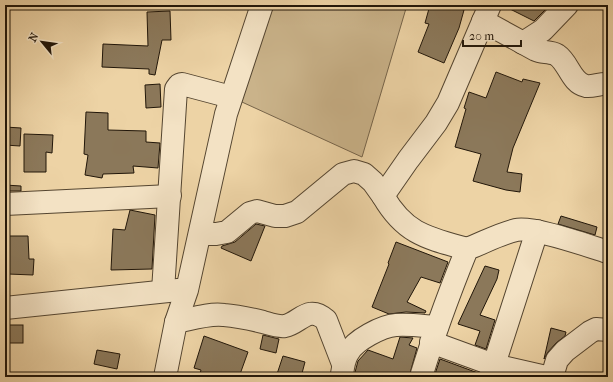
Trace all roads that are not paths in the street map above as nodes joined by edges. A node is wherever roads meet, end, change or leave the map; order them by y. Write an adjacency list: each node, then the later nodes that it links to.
1 (262, 5): 6 (street)
2 (567, 5): 4 (street)
3 (487, 13): 4 (street); 8 (street)
4 (523, 43): 5 (street)
5 (608, 84)
6 (231, 97): 7 (street); 11 (street)
7 (170, 196): 9 (street); 15 (street)
8 (383, 196): 11 (street); 12 (street)
9 (5, 204)
10 (537, 231): 12 (street); 13 (street); 21 (street)
11 (200, 234): 14 (street)
12 (467, 249): 19 (street)
13 (608, 252)
14 (187, 290): 15 (street); 17 (street)
15 (163, 291): 16 (street)
16 (5, 308)
17 (176, 322): 20 (street); 22 (street)
18 (608, 330): 25 (street)
19 (434, 335): 20 (street); 21 (street); 23 (street)
20 (343, 371)
21 (492, 371): 24 (street)
22 (165, 377)
23 (421, 377)
24 (546, 377)
25 (552, 377)

